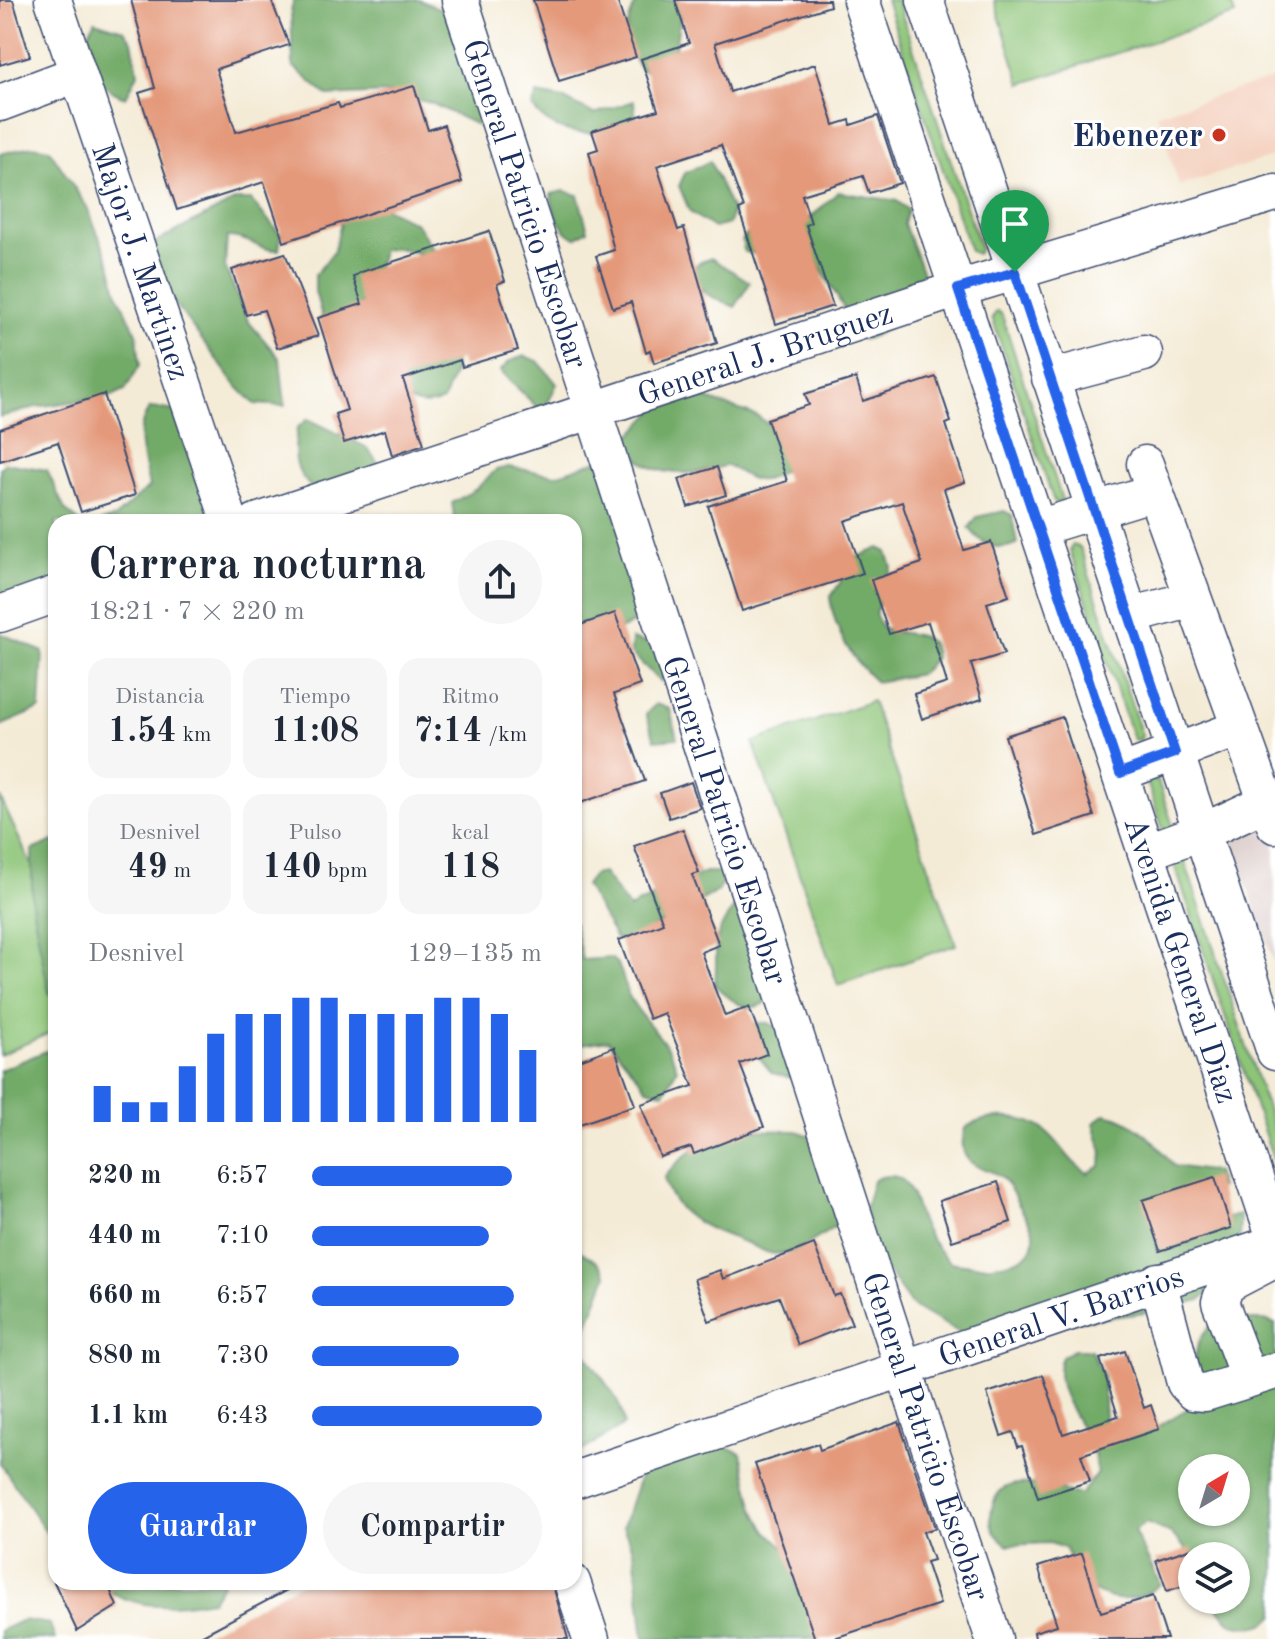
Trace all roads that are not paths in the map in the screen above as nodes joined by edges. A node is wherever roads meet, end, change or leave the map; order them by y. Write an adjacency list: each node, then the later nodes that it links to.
1 (53, 0): 5 (street, Major J. Martinez)
2 (460, 0): 12 (street, General Patricio Escobar)
3 (861, 0): 9 (street, Avenida General Diaz)
4 (925, 0): 8 (street, Avenida General Diaz)
5 (77, 74): 6 (street); 14 (street, Major J. Martinez)
6 (0, 103)
7 (1275, 193): 8 (street, General J. Bruguez)
8 (1015, 272): 9 (street, General J. Bruguez); 11 (street, Avenida General Diaz)
9 (958, 289): 12 (street, General J. Bruguez); 16 (street, Avenida General Diaz)
10 (1144, 353): 11 (street)
11 (1050, 378): 13 (street, Avenida General Diaz)
12 (593, 409): 15 (street, General J. Bruguez); 34 (street, General Patricio Escobar)
13 (1095, 510): 16 (street); 18 (street); 20 (street, Avenida General Diaz)
14 (227, 514)
15 (280, 514)
16 (1038, 528): 23 (street, Avenida General Diaz)
17 (48, 597): 19 (street)
18 (1193, 599): 20 (street); 21 (street)
19 (0, 614)
20 (1130, 616): 22 (street, Avenida General Diaz)
21 (1240, 728): 22 (street); 24 (street)
22 (1175, 753): 23 (street); 25 (street, Avenida General Diaz)
23 (1120, 773): 26 (street, Avenida General Diaz)
24 (1271, 814): 25 (street)
25 (1201, 833): 26 (street); 27 (street, Avenida General Diaz)
26 (1146, 852): 28 (street, Avenida General Diaz)
27 (1264, 985): 28 (street); 29 (street, Avenida General Diaz)
28 (1198, 1006): 30 (street, Avenida General Diaz)
29 (1275, 1052)
30 (1275, 1240): 32 (street, General V. Barrios)
31 (1275, 1260): 32 (street)
32 (1221, 1273): 33 (street, General V. Barrios); 35 (street)
33 (1158, 1281): 34 (street, General V. Barrios); 35 (street)
34 (903, 1367): 36 (street, General V. Barrios); 39 (street, General Patricio Escobar)
35 (1262, 1375)
36 (582, 1477)
37 (575, 1590): 38 (street)
38 (591, 1639)
39 (994, 1639)

